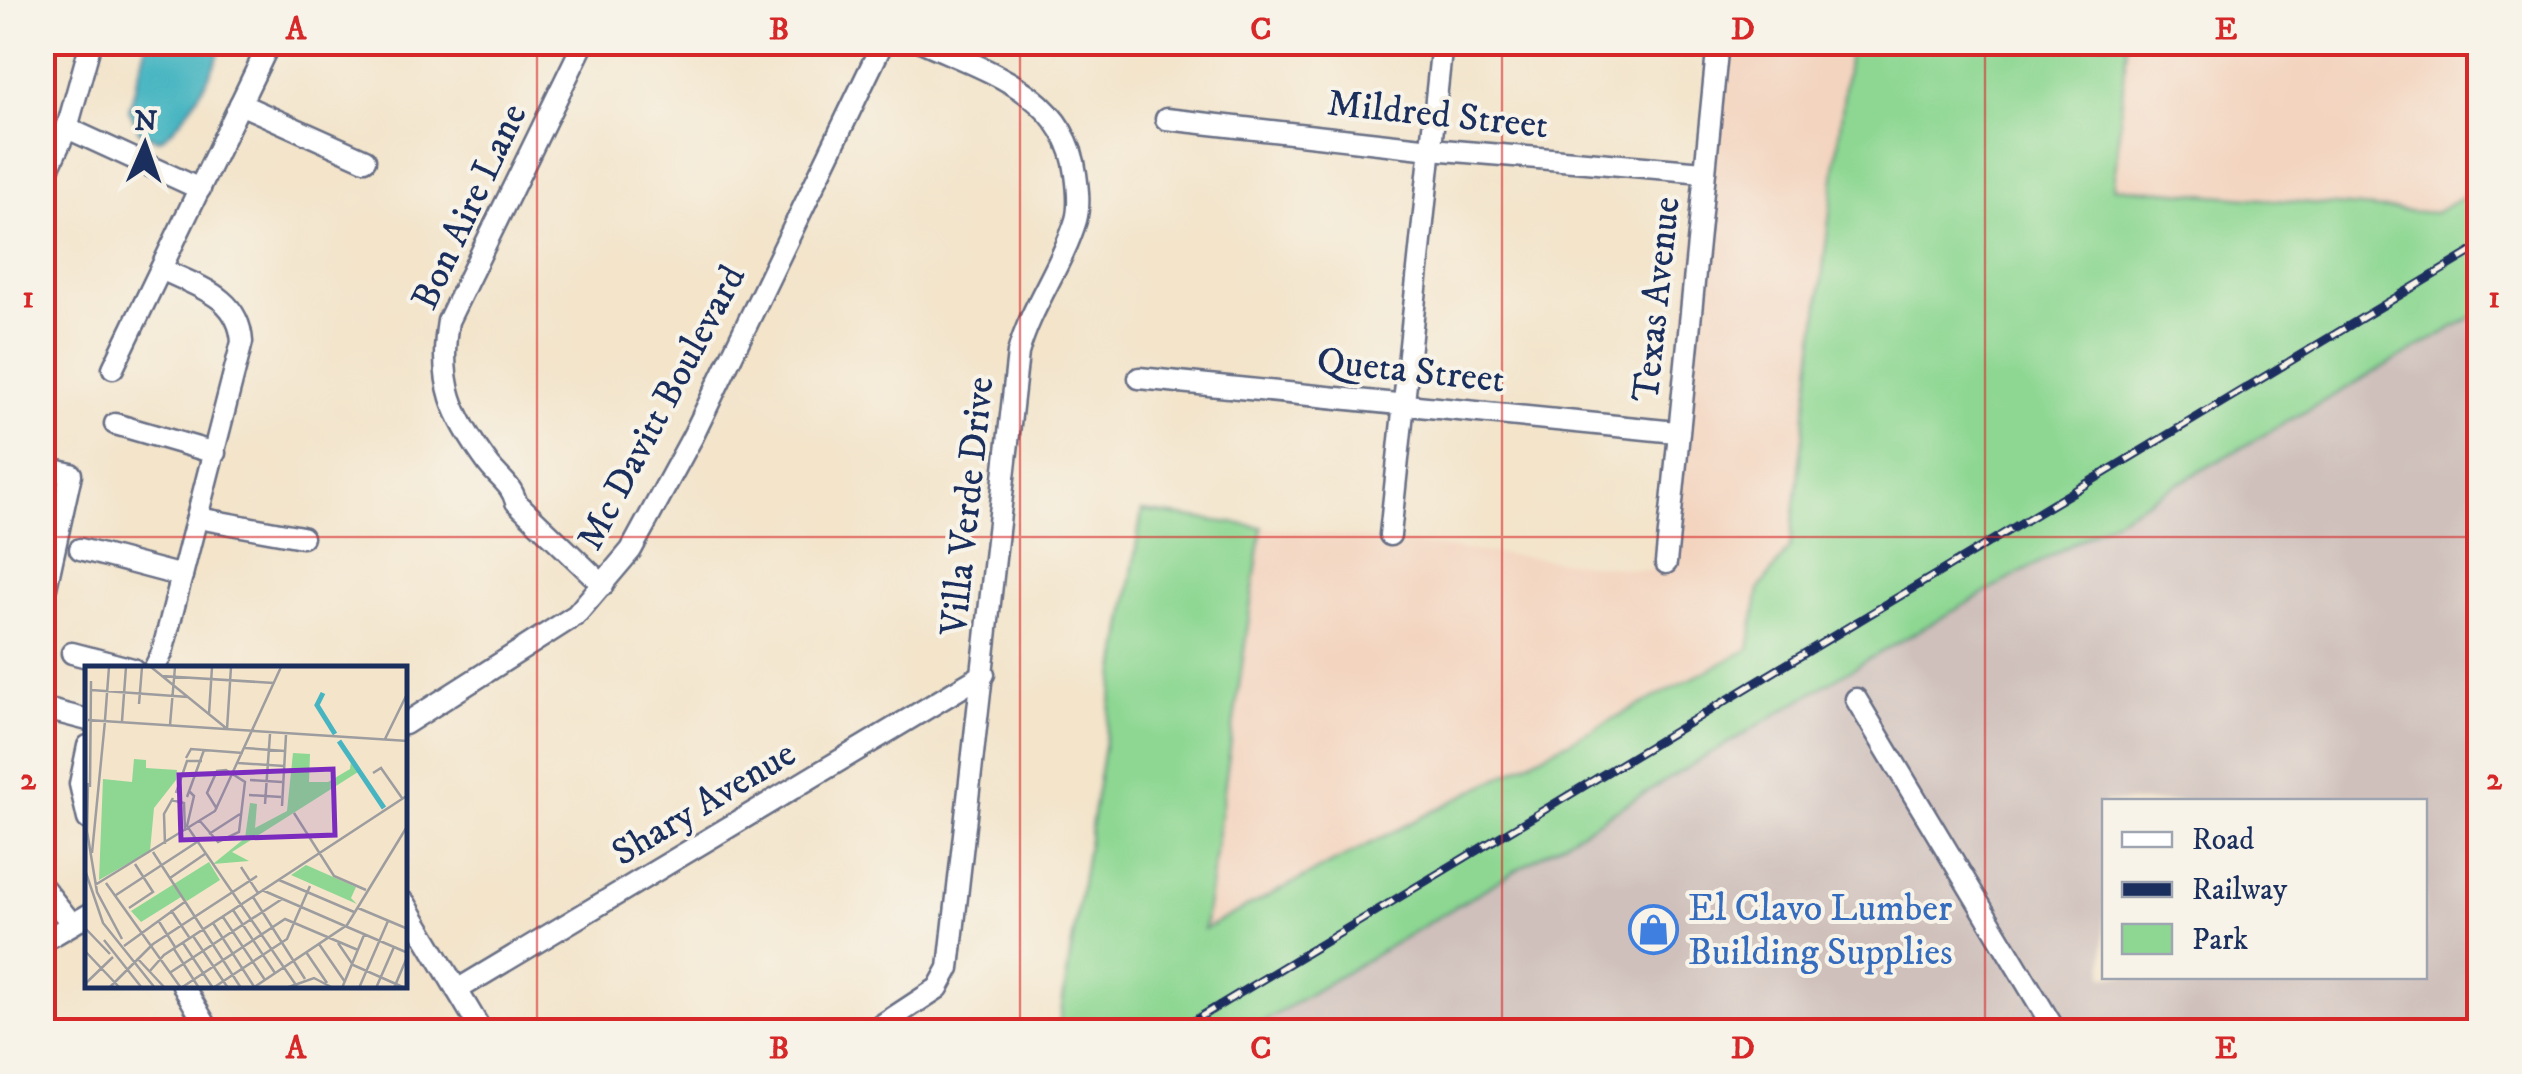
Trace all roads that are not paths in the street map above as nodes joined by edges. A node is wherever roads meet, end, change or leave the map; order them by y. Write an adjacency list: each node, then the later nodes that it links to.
1 (91, 42): 10 (street)
2 (270, 42): 8 (street)
3 (584, 42): 30 (street, Bon Aire Lane)
4 (883, 42): 30 (street, Mc Davitt Boulevard)
5 (923, 42): 35 (street, Villa Verde Drive)
6 (1442, 42): 11 (street)
7 (1718, 42): 13 (street, Texas Avenue)
8 (240, 104): 12 (street); 15 (street)
9 (1166, 119): 11 (street, Mildred Street)
10 (67, 128): 14 (street); 15 (street)
11 (1431, 149): 13 (street, Mildred Street); 19 (street)
12 (366, 160)
13 (1704, 172): 21 (street, Texas Avenue)
14 (42, 182)
15 (200, 190): 16 (street)
16 (161, 269): 17 (street); 22 (street)
17 (114, 368)
18 (1139, 378): 19 (street, Queta Street)
19 (1403, 403): 21 (street, Queta Street); 25 (street)
20 (115, 424): 22 (street)
21 (1676, 432): 28 (street, Texas Avenue)
22 (215, 453): 24 (street)
23 (42, 467): 31 (street)
24 (198, 518): 26 (street); 29 (street)
25 (1390, 535)
26 (302, 538)
27 (80, 549): 29 (street)
28 (1666, 563)
29 (182, 576): 34 (street)
30 (603, 585): 39 (street, Mc Davitt Boulevard)
31 (42, 606)
32 (72, 653): 33 (street)
33 (122, 666)
34 (155, 666)
35 (984, 674): 47 (street, Shary Avenue); 50 (street, Villa Verde Drive)
36 (1856, 699): 51 (street)
37 (42, 708): 38 (street)
38 (85, 719)
39 (408, 722)
40 (85, 760): 41 (street)
41 (85, 806)
42 (42, 886): 44 (street)
43 (408, 908): 47 (street)
44 (80, 919): 45 (street)
45 (42, 942)
46 (185, 989): 48 (street)
47 (457, 990): 49 (street)
48 (210, 1032)
49 (482, 1032)
50 (871, 1032)
51 (2056, 1032)

